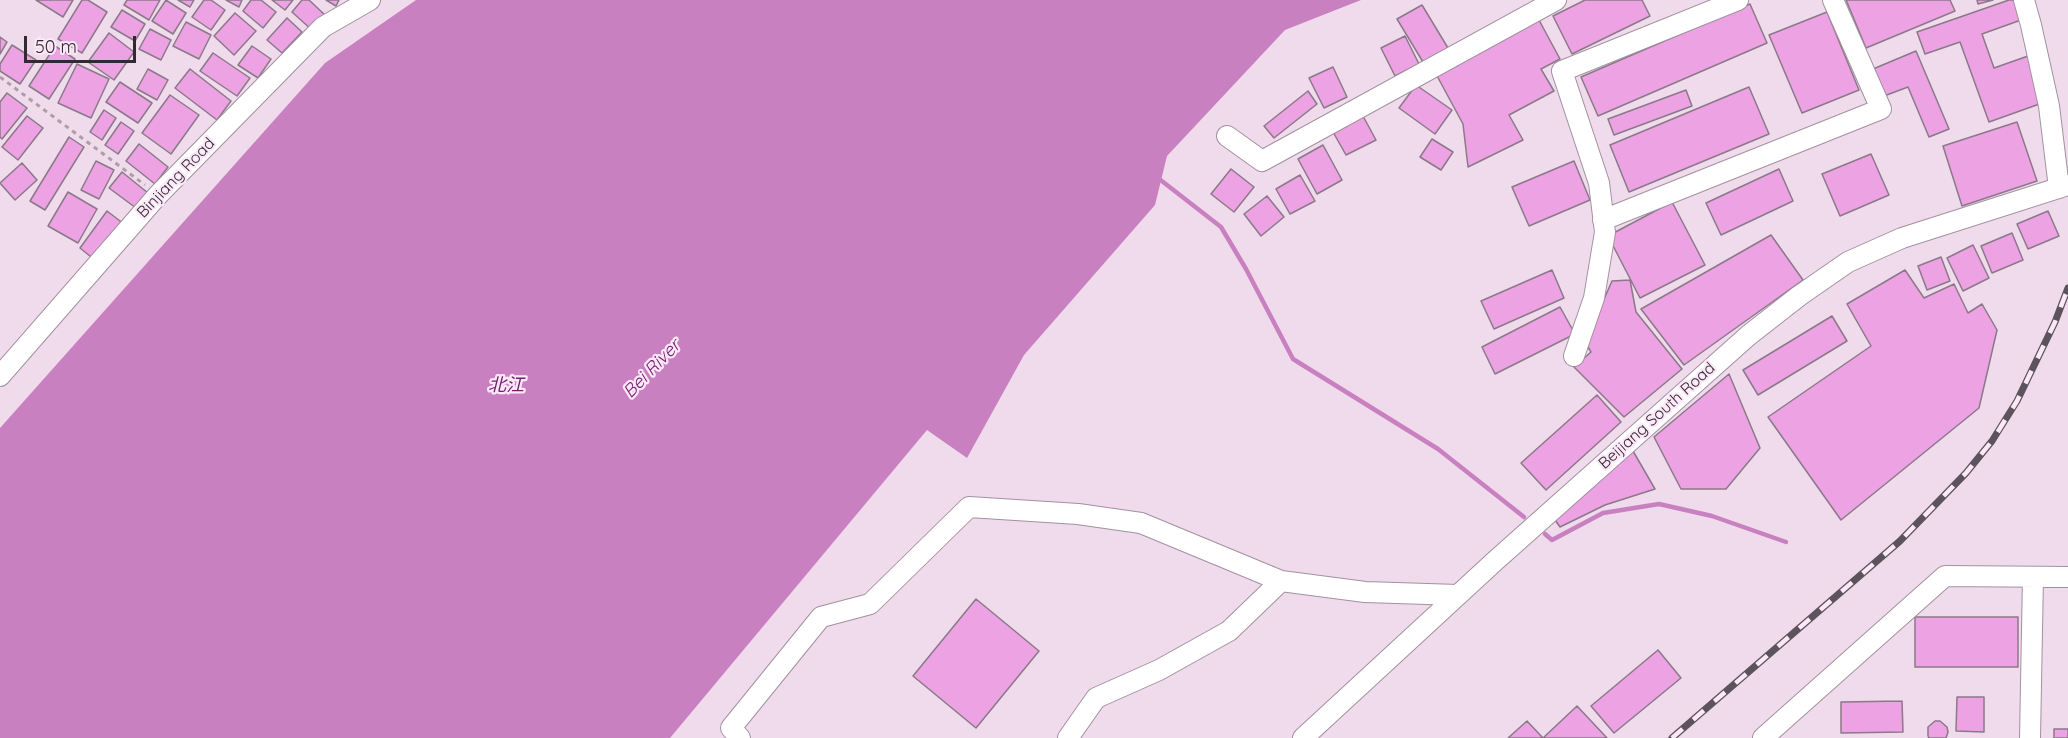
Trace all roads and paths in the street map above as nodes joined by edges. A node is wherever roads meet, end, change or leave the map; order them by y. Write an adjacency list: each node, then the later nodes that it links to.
1 (370, 0): 9 (street, Binjiang Road)
2 (1556, 0): 7 (street)
3 (1738, 0): 10 (street)
4 (1833, 0): 10 (street)
5 (2024, 0): 8 (street)
6 (0, 77): 9 (path)
7 (1227, 136)
8 (2064, 186): 16 (street, Beijiang South Road)
9 (158, 195): 12 (street, Binjiang Road)
10 (1603, 220): 11 (street)
11 (1574, 356)
12 (0, 376)
13 (2033, 577): 14 (street); 20 (street); 21 (street)
14 (2068, 577)
15 (1281, 581): 16 (street); 17 (street); 18 (street)
16 (1458, 595): 19 (street, Beijiang South Road)
17 (740, 738)
18 (1068, 738)
19 (1303, 738)
20 (1763, 738)
21 (2030, 738)

